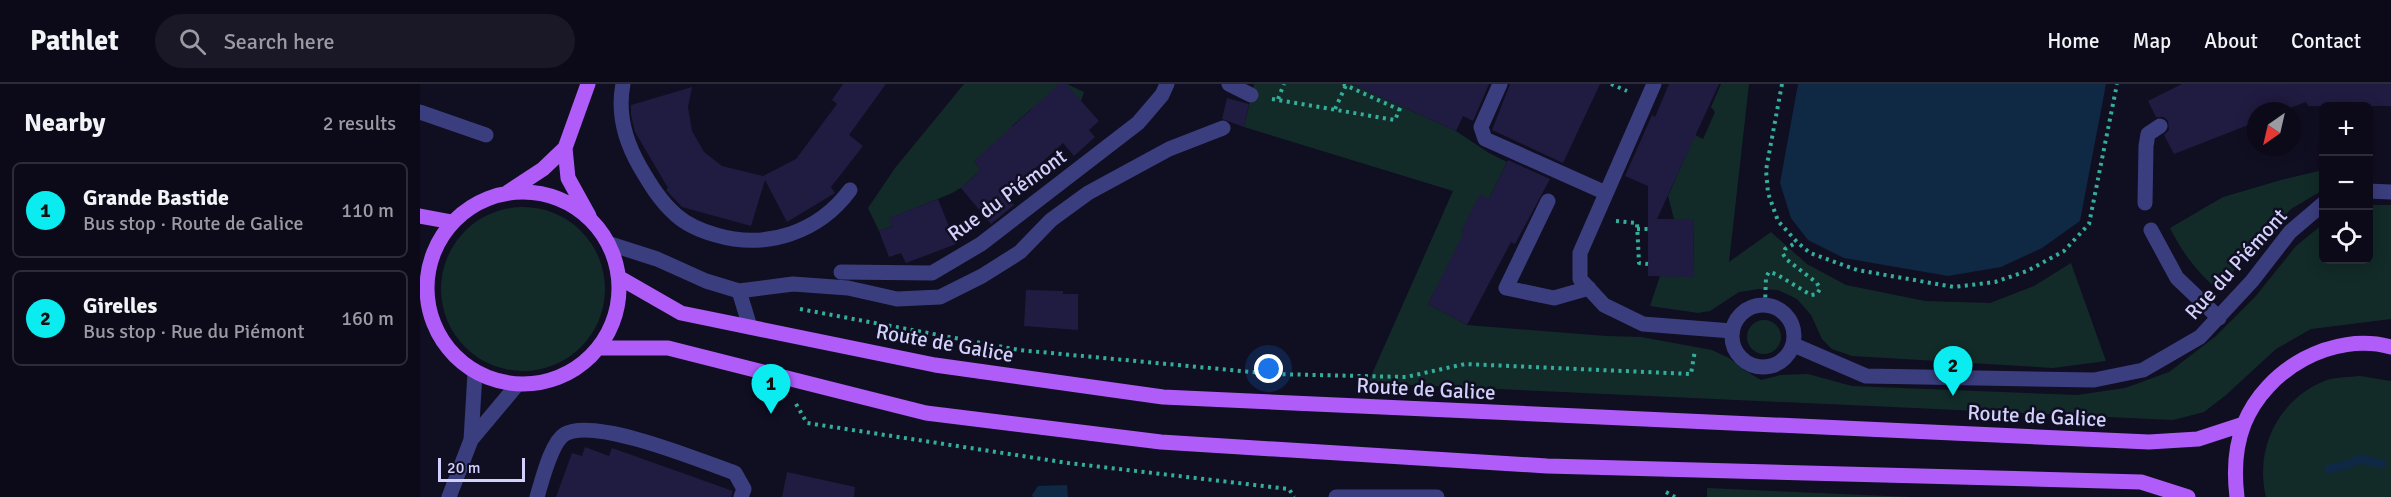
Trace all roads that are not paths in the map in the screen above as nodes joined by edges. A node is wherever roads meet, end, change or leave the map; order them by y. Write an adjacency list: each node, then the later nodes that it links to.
1 (588, 84): 12 (main road)
2 (623, 84): 13 (street)
3 (1167, 84): 26 (street, Rue du Piémont)
4 (1229, 84): 7 (street)
5 (1500, 84): 17 (street)
6 (1654, 84): 17 (street)
7 (1251, 95)
8 (420, 112): 11 (street)
9 (2160, 126): 19 (street)
10 (1223, 128): 29 (street)
11 (486, 135)
12 (565, 148): 15 (main road); 22 (main road)
13 (850, 190)
14 (2373, 190): 16 (street)
15 (508, 192): 22 (main road); 23 (main road)
16 (2391, 192)
17 (1606, 193): 28 (street)
18 (1548, 201): 28 (street)
19 (2145, 203)
20 (2319, 207): 31 (street, Rue du Piémont)
21 (420, 216): 23 (main road)
22 (589, 216): 25 (main road)
23 (452, 222): 30 (main road)
24 (2151, 230): 31 (street)
25 (610, 244): 27 (main road); 29 (street)
26 (841, 272)
27 (620, 278): 32 (main road, Route de Galice); 36 (main road)
28 (1589, 288): 33 (street)
29 (739, 291): 32 (street)
30 (424, 298): 37 (main road)
31 (2219, 318): 34 (street, Rue du Piémont)
32 (750, 327): 39 (main road, Route de Galice)
33 (1732, 331): 34 (street); 34 (street)
34 (1794, 345)
35 (2390, 346): 39 (main road)
36 (601, 348): 38 (main road); 46 (main road)
37 (476, 373): 38 (main road); 40 (street)
38 (517, 385): 40 (street)
39 (2244, 424): 47 (main road)
40 (471, 440): 41 (street)
41 (449, 497)
42 (537, 497): 43 (street)
43 (741, 497)
44 (1336, 497): 45 (street)
45 (1437, 497)
46 (2188, 497)
47 (2237, 497)

